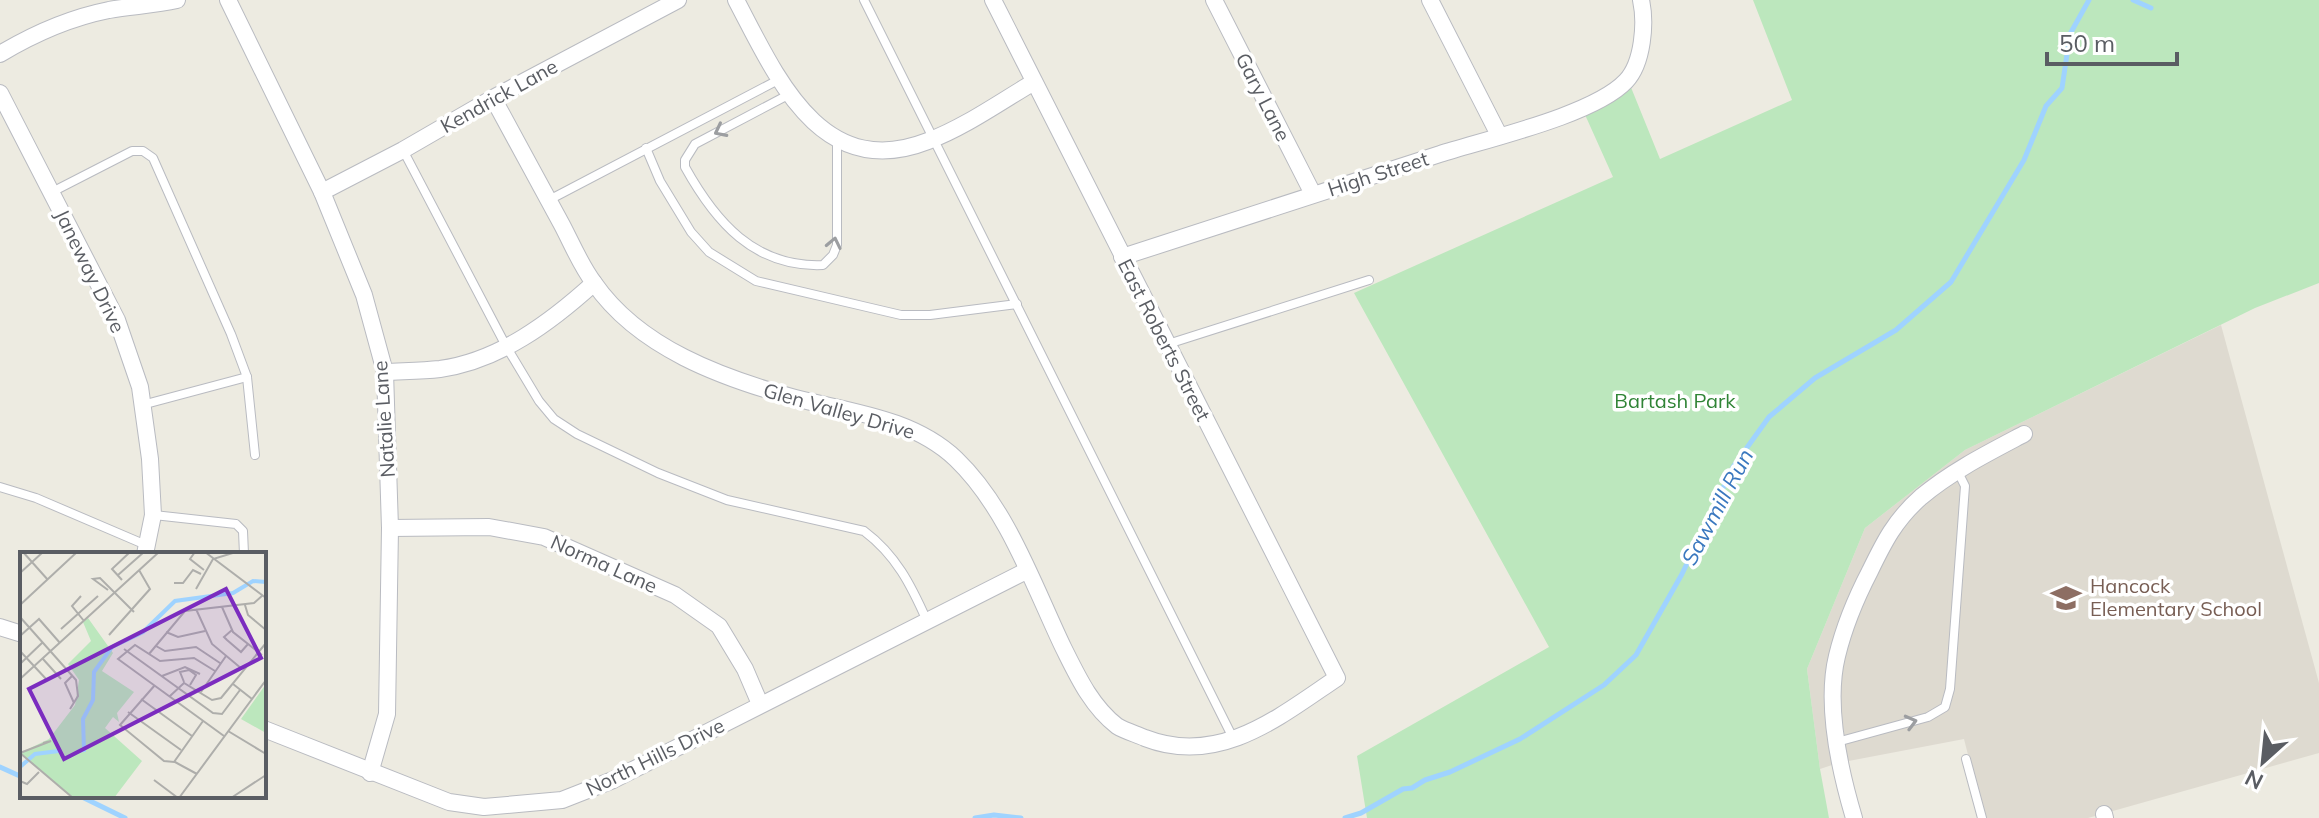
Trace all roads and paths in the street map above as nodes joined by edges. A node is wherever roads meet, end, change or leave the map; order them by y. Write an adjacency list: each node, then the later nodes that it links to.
1 (177, 0): 10 (street)
2 (228, 0): 22 (street, Natalie Lane)
3 (678, 0): 16 (street, Kendrick Lane)
4 (736, 0): 12 (street)
5 (864, 0): 18 (lane)
6 (993, 0): 13 (street, East Roberts Street)
7 (1214, 0): 24 (street, Gary Lane)
8 (1430, 0): 17 (street)
9 (1641, 0): 17 (street, High Street)
10 (89, 7): 11 (street)
11 (0, 54)
12 (780, 79): 15 (street); 20 (lane)
13 (1034, 82): 18 (street); 26 (street, East Roberts Street)
14 (0, 93): 23 (street, Janeway Drive)
15 (788, 95): 19 (street); 19 (lane, one-way to 19)
16 (493, 98): 21 (street, Kendrick Lane); 25 (street, Glen Valley Drive)
17 (1499, 135): 24 (street, High Street)
18 (935, 139): 19 (street); 29 (lane)
19 (837, 141)
20 (646, 148): 25 (lane); 29 (lane)
21 (403, 150): 22 (street, Kendrick Lane); 31 (lane)
22 (322, 192): 32 (street, Natalie Lane)
23 (51, 193): 33 (lane); 34 (street, Janeway Drive)
24 (1313, 194): 26 (street, High Street)
25 (548, 200): 28 (street, Glen Valley Drive)
26 (1122, 257): 30 (street, East Roberts Street)
27 (1369, 280): 30 (lane)
28 (594, 283): 31 (street); 43 (street, Glen Valley Drive)
29 (1017, 304): 50 (lane)
30 (1167, 345): 47 (street, East Roberts Street)
31 (506, 346): 32 (street); 44 (lane)
32 (385, 372): 40 (street, Natalie Lane)
33 (247, 377): 34 (lane); 36 (lane)
34 (142, 405): 39 (street, Janeway Drive)
35 (2024, 434): 37 (street)
36 (255, 455)
37 (1957, 470): 51 (street); 51 (lane, one-way to 37)
38 (0, 487): 41 (lane)
39 (153, 515): 41 (street, Janeway Drive); 42 (lane)
40 (390, 528): 48 (street, Norma Lane); 53 (street, Natalie Lane)
41 (146, 550)
42 (244, 552)
43 (1026, 571): 44 (street, North Hills Drive); 50 (street, Glen Valley Drive)
44 (927, 621): 48 (street, North Hills Drive)
45 (0, 627): 46 (street)
46 (20, 633)
47 (1337, 678): 50 (street, Glen Valley Drive)
48 (760, 704): 53 (street, North Hills Drive)
49 (266, 730): 53 (street, North Hills Drive)
50 (1234, 739)
51 (1836, 742): 54 (street)
52 (1966, 759): 55 (lane)
53 (370, 773)
54 (1854, 818)
55 (1982, 818)

